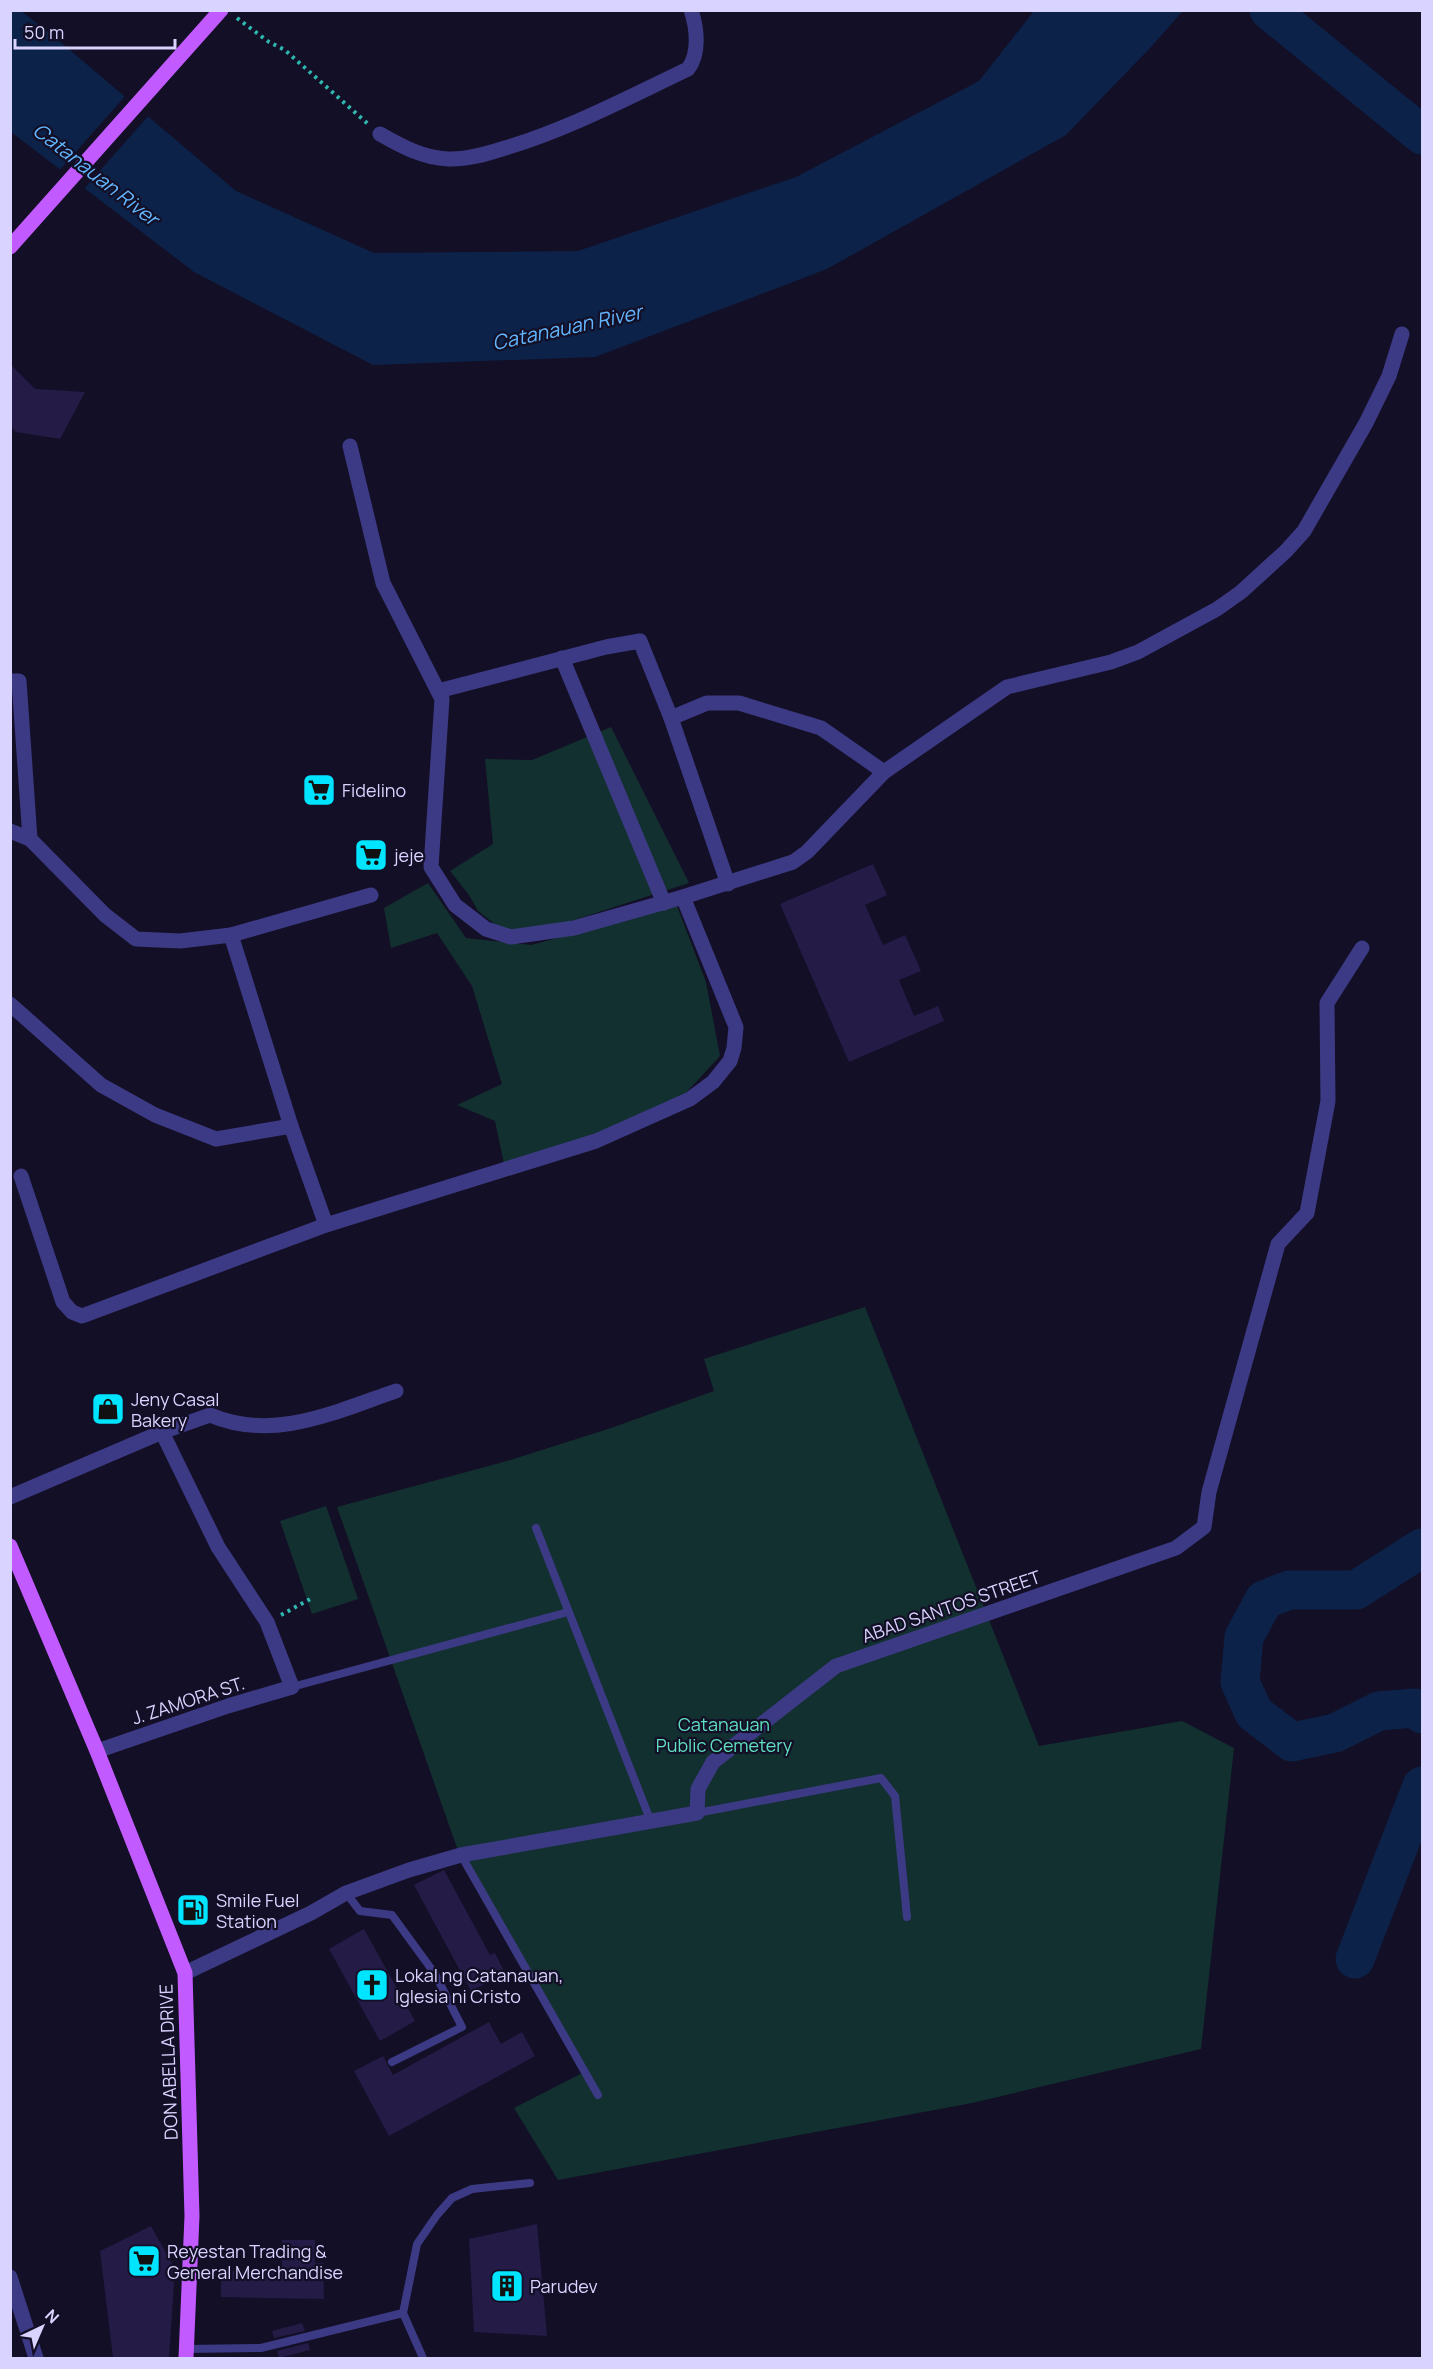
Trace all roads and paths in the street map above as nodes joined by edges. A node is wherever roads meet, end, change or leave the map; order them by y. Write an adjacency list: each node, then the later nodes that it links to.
1 (229, 10): 4 (path)
2 (691, 10): 4 (street)
3 (217, 16): 5 (main road)
4 (380, 134)
5 (10, 247)
6 (1402, 333): 12 (street)
7 (350, 446): 10 (street)
8 (562, 658): 10 (street); 11 (street); 18 (street)
9 (10, 681): 14 (street)
10 (438, 691): 18 (street)
11 (671, 718): 12 (street); 15 (street)
12 (884, 772): 15 (street)
13 (10, 831): 14 (street)
14 (30, 838): 19 (street)
15 (728, 884): 17 (street)
16 (371, 895): 19 (street)
17 (683, 897): 18 (street); 24 (street)
18 (663, 903)
19 (231, 935): 22 (street)
20 (1362, 948): 35 (street, ABAD SANTOS STREET)
21 (10, 1004): 22 (street)
22 (291, 1126): 24 (street)
23 (21, 1176): 24 (street)
24 (326, 1225)
25 (396, 1391): 26 (street)
26 (162, 1432): 27 (street); 32 (street)
27 (10, 1497)
28 (536, 1528): 31 (lane)
29 (10, 1546): 34 (main road, DON ABELLA DRIVE)
30 (312, 1598): 32 (path)
31 (568, 1612): 33 (lane); 36 (lane)
32 (267, 1622): 33 (street)
33 (292, 1687): 34 (street, J. ZAMORA ST.)
34 (97, 1751): 40 (main road, DON ABELLA DRIVE)
35 (696, 1813): 36 (street); 39 (lane)
36 (651, 1822): 37 (street)
37 (460, 1855): 38 (street); 42 (lane)
38 (346, 1893): 40 (street); 41 (lane)
39 (907, 1917)
40 (185, 1973): 46 (main road, DON ABELLA DRIVE)
41 (392, 2062)
42 (598, 2095)
43 (530, 2183): 45 (lane)
44 (10, 2277): 47 (street)
45 (403, 2313): 46 (lane); 48 (lane)
46 (186, 2354)
47 (36, 2358)
48 (423, 2358)

